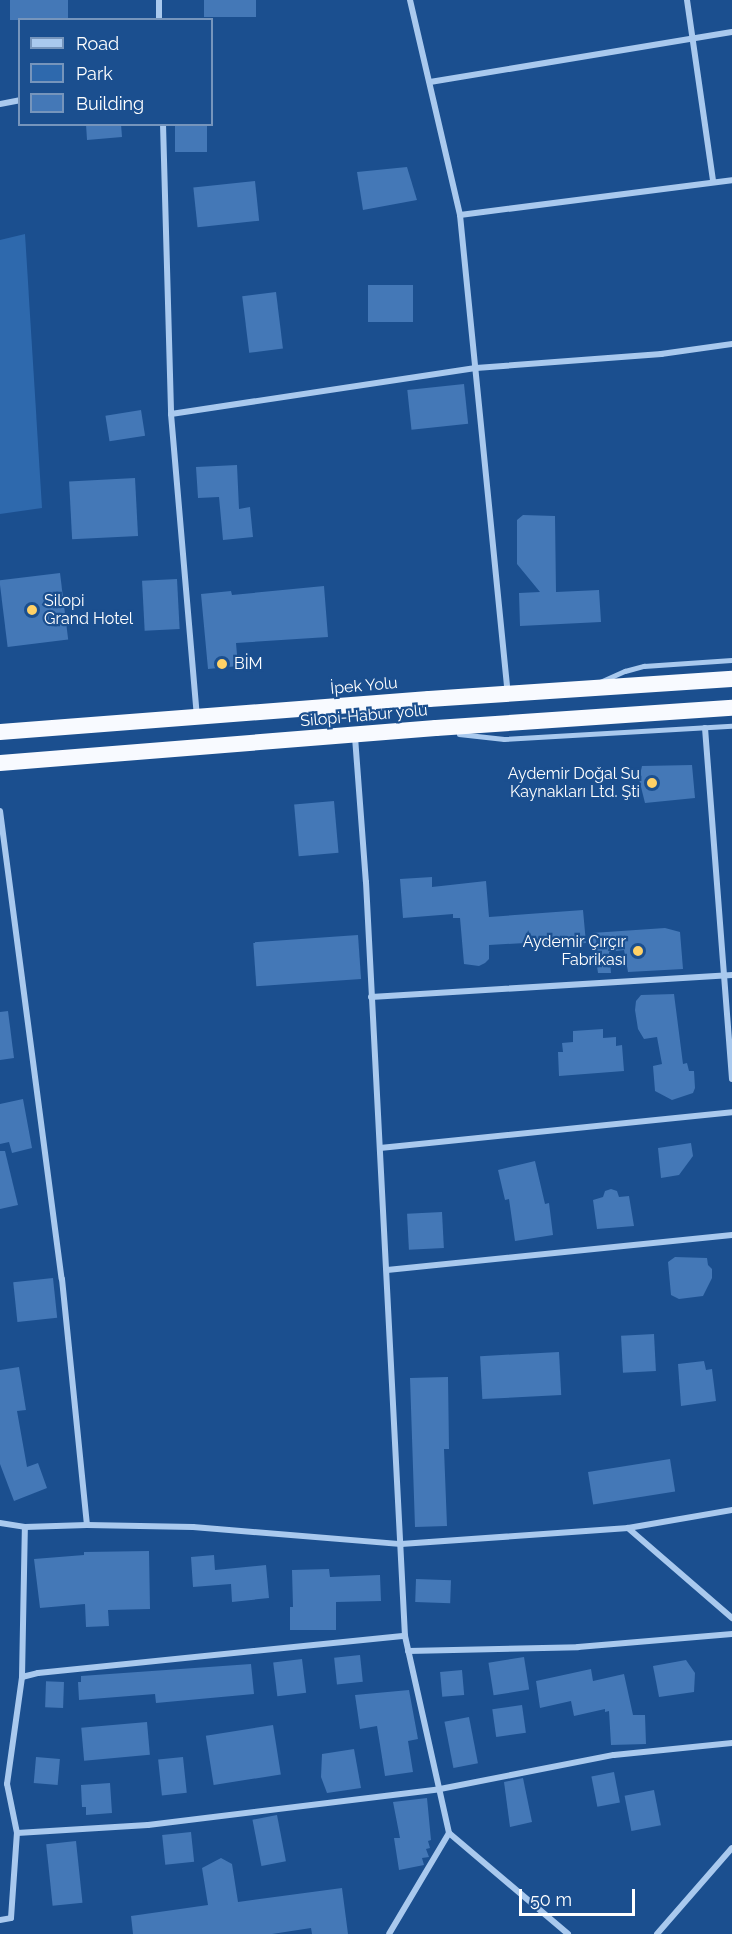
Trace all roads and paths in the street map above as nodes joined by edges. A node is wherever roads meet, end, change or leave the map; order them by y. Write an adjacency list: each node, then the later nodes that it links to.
1 (159, 0): 4 (street)
2 (410, 0): 7 (street)
3 (687, 0): 6 (street)
4 (159, 18)
5 (732, 33): 6 (street)
6 (693, 37): 7 (street); 12 (street)
7 (430, 82): 13 (street)
8 (18, 100): 9 (street)
9 (0, 104)
10 (163, 126): 16 (street)
11 (732, 180): 12 (street)
12 (713, 181): 13 (street)
13 (460, 215): 15 (street)
14 (732, 344): 15 (street)
15 (476, 368): 16 (street); 20 (street)
16 (171, 414): 22 (street)
17 (732, 660): 19 (lane)
18 (732, 679): 19 (highway, İpek Yolu)
19 (591, 688): 20 (highway, İpek Yolu)
20 (508, 694): 22 (highway, İpek Yolu)
21 (732, 708): 24 (highway, Silopi-Habur yolu)
22 (198, 717): 26 (highway, İpek Yolu)
23 (732, 726): 25 (lane)
24 (436, 728): 25 (lane); 27 (highway, Silopi-Habur yolu)
25 (705, 728): 31 (street)
26 (0, 732)
27 (355, 736): 28 (highway, Silopi-Habur yolu); 32 (street)
28 (0, 764)
29 (0, 811): 40 (street)
30 (732, 975): 31 (street)
31 (724, 977): 32 (street); 33 (street)
32 (371, 997): 35 (street)
33 (732, 1079)
34 (732, 1112): 35 (street)
35 (380, 1148): 37 (street)
36 (732, 1235): 37 (street)
37 (387, 1270): 43 (street)
38 (732, 1510): 42 (street)
39 (0, 1523): 41 (street)
40 (87, 1525): 41 (street); 43 (street)
41 (26, 1527): 48 (street)
42 (628, 1528): 43 (street); 44 (street)
43 (401, 1544): 46 (street)
44 (732, 1618)
45 (732, 1634): 47 (street)
46 (405, 1636): 47 (street); 48 (street)
47 (408, 1651): 50 (street)
48 (22, 1677): 51 (street)
49 (732, 1743): 50 (street)
50 (440, 1789): 51 (street); 52 (street)
51 (16, 1833): 54 (street)
52 (449, 1833): 55 (street); 56 (street)
53 (732, 1848): 57 (street)
54 (0, 1920)
55 (389, 1934)
56 (568, 1934)
57 (657, 1934)

